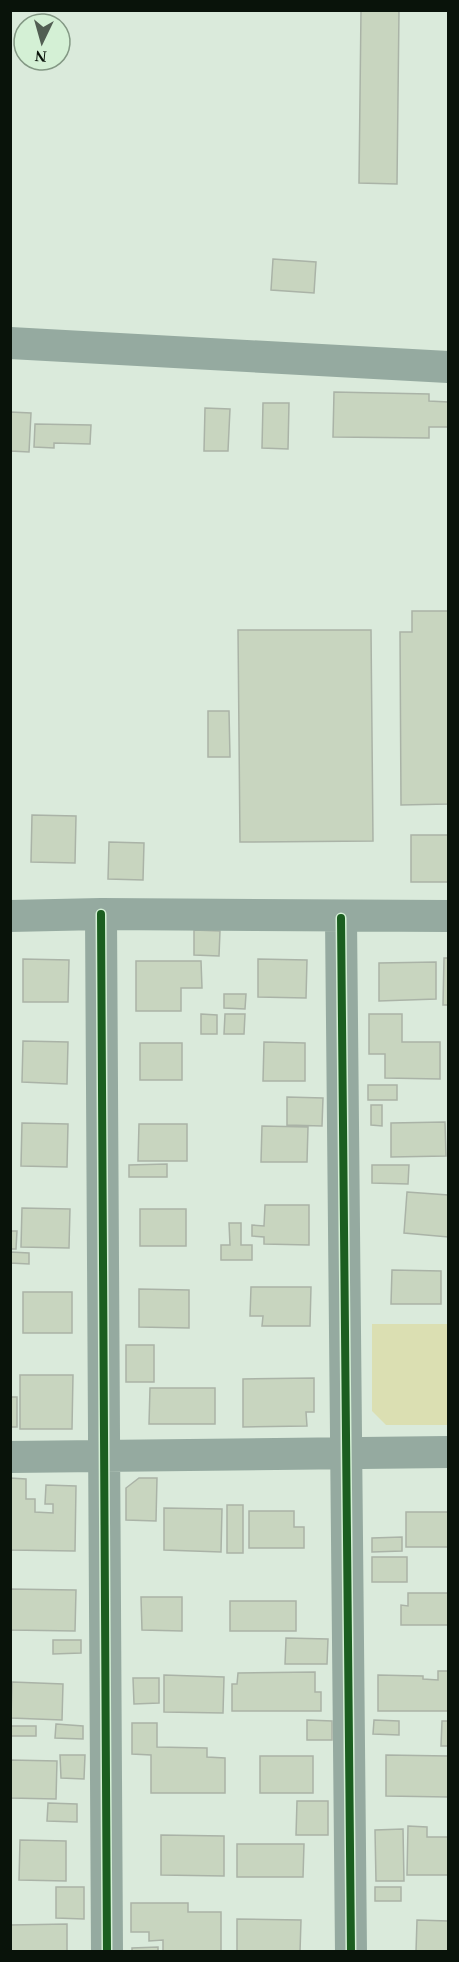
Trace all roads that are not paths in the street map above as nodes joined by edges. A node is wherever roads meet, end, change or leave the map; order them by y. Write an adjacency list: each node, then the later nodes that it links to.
1 (10, 343): 2 (street)
2 (448, 367)
3 (102, 914): 4 (street); 6 (street); 10 (street)
4 (10, 916)
5 (448, 916): 6 (street)
6 (341, 918): 7 (street)
7 (348, 1452): 8 (street); 10 (street); 12 (street)
8 (448, 1452)
9 (10, 1456): 10 (street)
10 (104, 1456): 11 (street)
11 (107, 1952)
12 (351, 1952)

